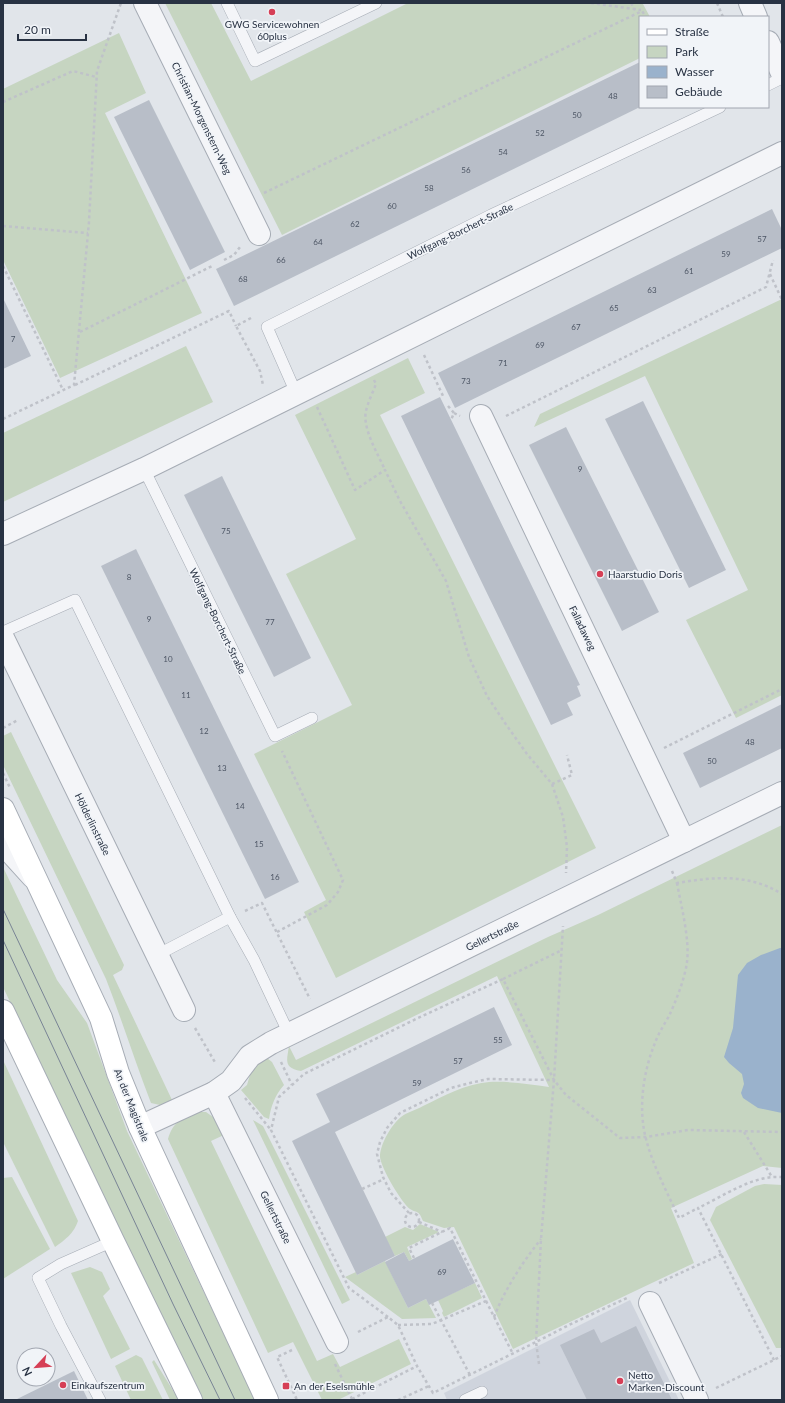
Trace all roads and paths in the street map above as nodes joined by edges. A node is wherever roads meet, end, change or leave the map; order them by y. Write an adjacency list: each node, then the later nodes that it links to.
1 (121, 3): 16 (path)
2 (144, 3): 22 (street, Christian-Morgenstern-Weg)
3 (227, 3): 4 (lane)
4 (376, 3)
5 (591, 3): 9 (path)
6 (631, 3): 9 (path)
7 (717, 3): 12 (path)
8 (750, 3): 13 (street)
9 (635, 10): 10 (path)
10 (642, 10): 11 (path); 22 (path)
11 (645, 16)
12 (723, 16)
13 (756, 16)
14 (769, 44): 15 (street)
15 (782, 73)
16 (96, 77): 19 (path); 24 (path)
17 (782, 78): 18 (lane)
18 (769, 84)
19 (3, 102)
20 (718, 108): 39 (lane, Wolfgang-Borchert-Straße)
21 (782, 153): 35 (street)
22 (244, 203): 25 (street, Christian-Morgenstern-Weg)
23 (3, 226): 24 (path)
24 (88, 233): 34 (path)
25 (259, 234)
26 (234, 255): 27 (path)
27 (224, 260)
28 (773, 260): 31 (path)
29 (214, 265): 34 (path)
30 (3, 266): 38 (path)
31 (770, 274): 32 (path); 44 (path)
32 (782, 300)
33 (236, 326): 37 (path)
34 (79, 332): 37 (path)
35 (366, 358): 39 (street); 46 (path)
36 (429, 366): 40 (path)
37 (74, 385): 38 (path)
38 (63, 390): 42 (path)
39 (302, 390): 45 (street); 46 (path)
40 (444, 396)
41 (448, 406): 43 (path)
42 (3, 419)
43 (451, 420)
44 (483, 421): 56 (street, Falladaweg)
45 (144, 469): 47 (street); 54 (lane, Wolfgang-Borchert-Straße)
46 (385, 470): 57 (path)
47 (3, 534)
48 (3, 632): 67 (lane)
49 (3, 638): 70 (street, Hölderlinstraße)
50 (782, 689): 56 (path)
51 (312, 718): 54 (lane)
52 (18, 720): 53 (path)
53 (3, 728)
54 (275, 736): 68 (path)
55 (567, 755): 57 (path)
56 (645, 758): 60 (street, Falladaweg)
57 (552, 784): 66 (path)
58 (782, 793): 60 (street, Gellertstraße)
59 (3, 809): 64 (main road, An der Magistrale)
60 (684, 841): 62 (street, Gellertstraße)
61 (3, 844): 64 (street)
62 (663, 851): 63 (path); 66 (street, Gellertstraße)
63 (677, 883): 65 (path); 82 (path)
64 (39, 884): 78 (main road, An der Magistrale)
65 (782, 894)
66 (564, 901): 69 (path); 74 (street, Gellertstraße)
67 (230, 917): 68 (path); 70 (lane); 75 (lane)
68 (277, 932): 74 (path)
69 (562, 950): 71 (path); 76 (path)
70 (157, 955): 72 (street, Hölderlinstraße)
71 (503, 979): 76 (path); 79 (path)
72 (184, 1010): 77 (path)
73 (3, 1011): 92 (main road)
74 (320, 1019): 75 (street, Gellertstraße)
75 (289, 1034): 77 (street, Gellertstraße)
76 (554, 1080): 82 (path); 85 (path); 91 (path)
77 (223, 1087): 78 (street, Gellertstraße); 79 (path); 102 (street, Gellertstraße)
78 (140, 1127): 116 (main road, An der Magistrale)
79 (271, 1130): 98 (path)
80 (744, 1132): 81 (path); 82 (path); 83 (path)
81 (782, 1132)
82 (646, 1137): 87 (path)
83 (772, 1177): 84 (path); 87 (path)
84 (782, 1177)
85 (384, 1179): 86 (path); 88 (path)
86 (362, 1189)
87 (698, 1208): 93 (path)
88 (409, 1213): 89 (path); 89 (path)
89 (419, 1222): 90 (path)
90 (443, 1232): 94 (path); 96 (path)
91 (541, 1239): 99 (path); 103 (path)
92 (113, 1241): 114 (lane); 115 (main road)
93 (722, 1254): 95 (path); 107 (path)
94 (414, 1258)
95 (647, 1297): 103 (path); 113 (street)
96 (486, 1301): 99 (path); 100 (path)
97 (432, 1303): 100 (path)
98 (388, 1317): 101 (path); 102 (path)
99 (494, 1317): 105 (path)
100 (440, 1320): 101 (path); 110 (path)
101 (398, 1325): 109 (path)
102 (337, 1342): 118 (path)
103 (536, 1342): 105 (path); 108 (path)
104 (292, 1350): 117 (path)
105 (513, 1354): 110 (path)
106 (782, 1356): 107 (path)
107 (774, 1360): 113 (path)
108 (539, 1364)
109 (417, 1366): 111 (path); 118 (path)
110 (470, 1375): 111 (path)
111 (429, 1386): 119 (path)
112 (482, 1392): 120 (lane)
113 (697, 1399)
114 (100, 1400)
115 (191, 1400)
116 (267, 1400)
117 (297, 1400)
118 (351, 1400)
119 (398, 1400)
120 (465, 1400)

